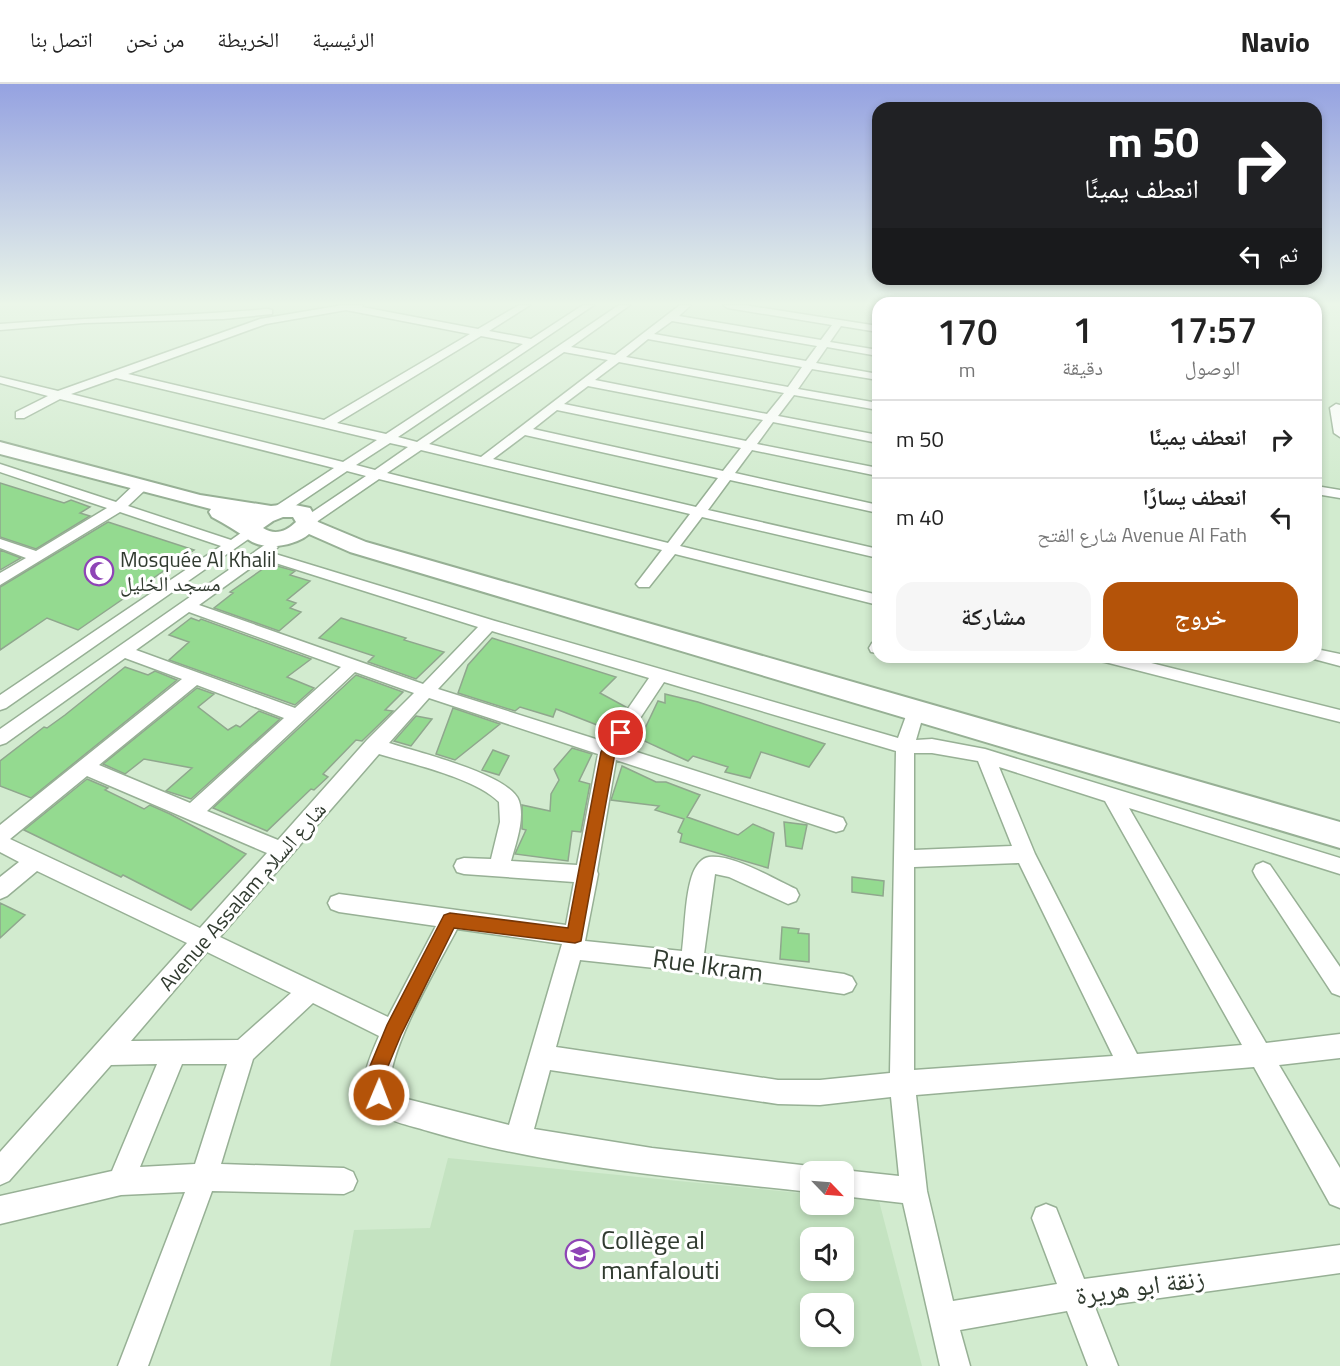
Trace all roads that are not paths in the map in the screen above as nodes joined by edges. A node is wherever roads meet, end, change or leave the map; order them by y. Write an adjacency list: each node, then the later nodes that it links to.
1 (140, 365): 8 (street)
2 (424, 365): 19 (street)
3 (497, 365): 22 (street)
4 (537, 365): 24 (street)
5 (607, 365): 11 (street)
6 (652, 365): 12 (street)
7 (809, 365): 9 (street); 12 (street)
8 (114, 374): 13 (street); 19 (street)
9 (872, 376)
10 (0, 380): 13 (street)
11 (585, 382): 14 (street); 18 (street)
12 (791, 391): 15 (street); 18 (street)
13 (58, 395): 17 (street); 28 (street)
14 (554, 406): 20 (street); 25 (street)
15 (872, 406)
16 (1336, 408): 21 (street)
17 (20, 415)
18 (770, 418): 23 (street); 25 (street)
19 (326, 424): 22 (street)
20 (522, 430): 27 (street); 32 (street)
21 (1340, 433)
22 (386, 438): 24 (street); 28 (street)
23 (872, 438)
24 (419, 446): 27 (street); 31 (street)
25 (748, 446): 30 (street); 32 (street)
26 (0, 448): 33 (main road)
27 (483, 461): 40 (street)
28 (345, 466): 31 (street); 39 (street)
29 (0, 468): 37 (street)
30 (872, 471)
31 (375, 475): 42 (street); 45 (street)
32 (726, 475): 38 (street); 40 (street)
33 (141, 486): 36 (main road); 37 (street)
34 (1322, 491): 35 (street)
35 (1340, 494)
36 (199, 501): 39 (main road); 41 (main road)
37 (120, 506): 44 (street); 48 (street)
38 (872, 508)
39 (275, 512): 41 (main road); 42 (main road)
40 (698, 512): 45 (street); 46 (street)
41 (253, 530): 42 (main road); 44 (street)
42 (296, 530): 47 (street); 63 (main road)
43 (0, 543): 48 (street)
44 (233, 545): 62 (street)
45 (672, 549): 50 (street); 51 (street)
46 (872, 553)
47 (261, 554): 52 (street); 53 (street)
48 (38, 557): 49 (street)
49 (0, 580)
50 (644, 584)
51 (872, 599)
52 (186, 606): 54 (street); 58 (street)
53 (489, 625): 59 (street); 61 (street, Avenue Assalam شارع السلام)
54 (123, 651): 60 (street); 66 (street)
55 (1322, 656): 56 (street)
56 (1340, 660)
57 (1129, 663): 65 (street)
58 (354, 664): 61 (street); 64 (street)
59 (660, 675): 68 (street); 69 (street)
60 (194, 678): 64 (street); 71 (street)
61 (425, 691): 67 (street, Avenue Assalam شارع السلام); 69 (street)
62 (0, 704)
63 (916, 709): 68 (street); 75 (main road)
64 (298, 716): 73 (street)
65 (1340, 716)
66 (0, 738)
67 (374, 746): 78 (street, Avenue Assalam شارع السلام); 84 (street)
68 (905, 747): 70 (street); 80 (street)
69 (608, 752): 74 (street); 86 (street)
70 (985, 756): 72 (street); 79 (street)
71 (85, 767): 73 (street); 76 (street)
72 (1112, 796): 83 (street); 102 (street)
73 (193, 812): 78 (street)
74 (836, 824)
75 (1340, 835)
76 (0, 836)
77 (0, 843): 81 (street)
78 (280, 850): 91 (street, Avenue Assalam شارع السلام)
79 (1025, 854): 80 (street); 104 (street)
80 (904, 859): 105 (street)
81 (34, 860): 87 (street); 91 (street)
82 (464, 866): 84 (street)
83 (1340, 866)
84 (499, 867): 86 (street)
85 (1263, 871): 95 (street)
86 (588, 874): 92 (street)
87 (0, 890)
88 (788, 895): 93 (street)
89 (339, 903): 90 (street, Rue Ikram)
90 (450, 920): 92 (street, Rue Ikram); 97 (street)
91 (201, 940): 96 (street); 101 (street, Avenue Assalam شارع السلام)
92 (574, 942): 93 (street, Rue Ikram); 103 (street)
93 (692, 962): 94 (street, Rue Ikram)
94 (844, 984)
95 (1340, 986)
96 (311, 990): 97 (street); 100 (street)
97 (393, 1031): 106 (street)
98 (1340, 1046): 102 (street)
99 (175, 1051): 100 (street); 101 (street); 111 (street)
100 (243, 1052): 108 (street)
101 (107, 1053): 107 (street, Avenue Assalam شارع السلام)
102 (1262, 1055): 104 (street); 114 (street)
103 (541, 1057): 105 (street); 106 (street)
104 (1131, 1067): 105 (street)
105 (902, 1083): 113 (street)
106 (518, 1139): 109 (street)
107 (0, 1172)
108 (204, 1177): 110 (street); 111 (street); 120 (street)
109 (800, 1178)
110 (344, 1181)
111 (121, 1182): 115 (street)
112 (854, 1184): 113 (street)
113 (914, 1191): 119 (street)
114 (1340, 1194)
115 (0, 1210)
116 (1046, 1218): 118 (street)
117 (1340, 1259): 118 (street, زنقة ابو هريرة)
118 (1076, 1295): 119 (street, زنقة ابو هريرة); 122 (street)
119 (942, 1318): 121 (street)
120 (133, 1366)
121 (955, 1366)
122 (1103, 1366)

